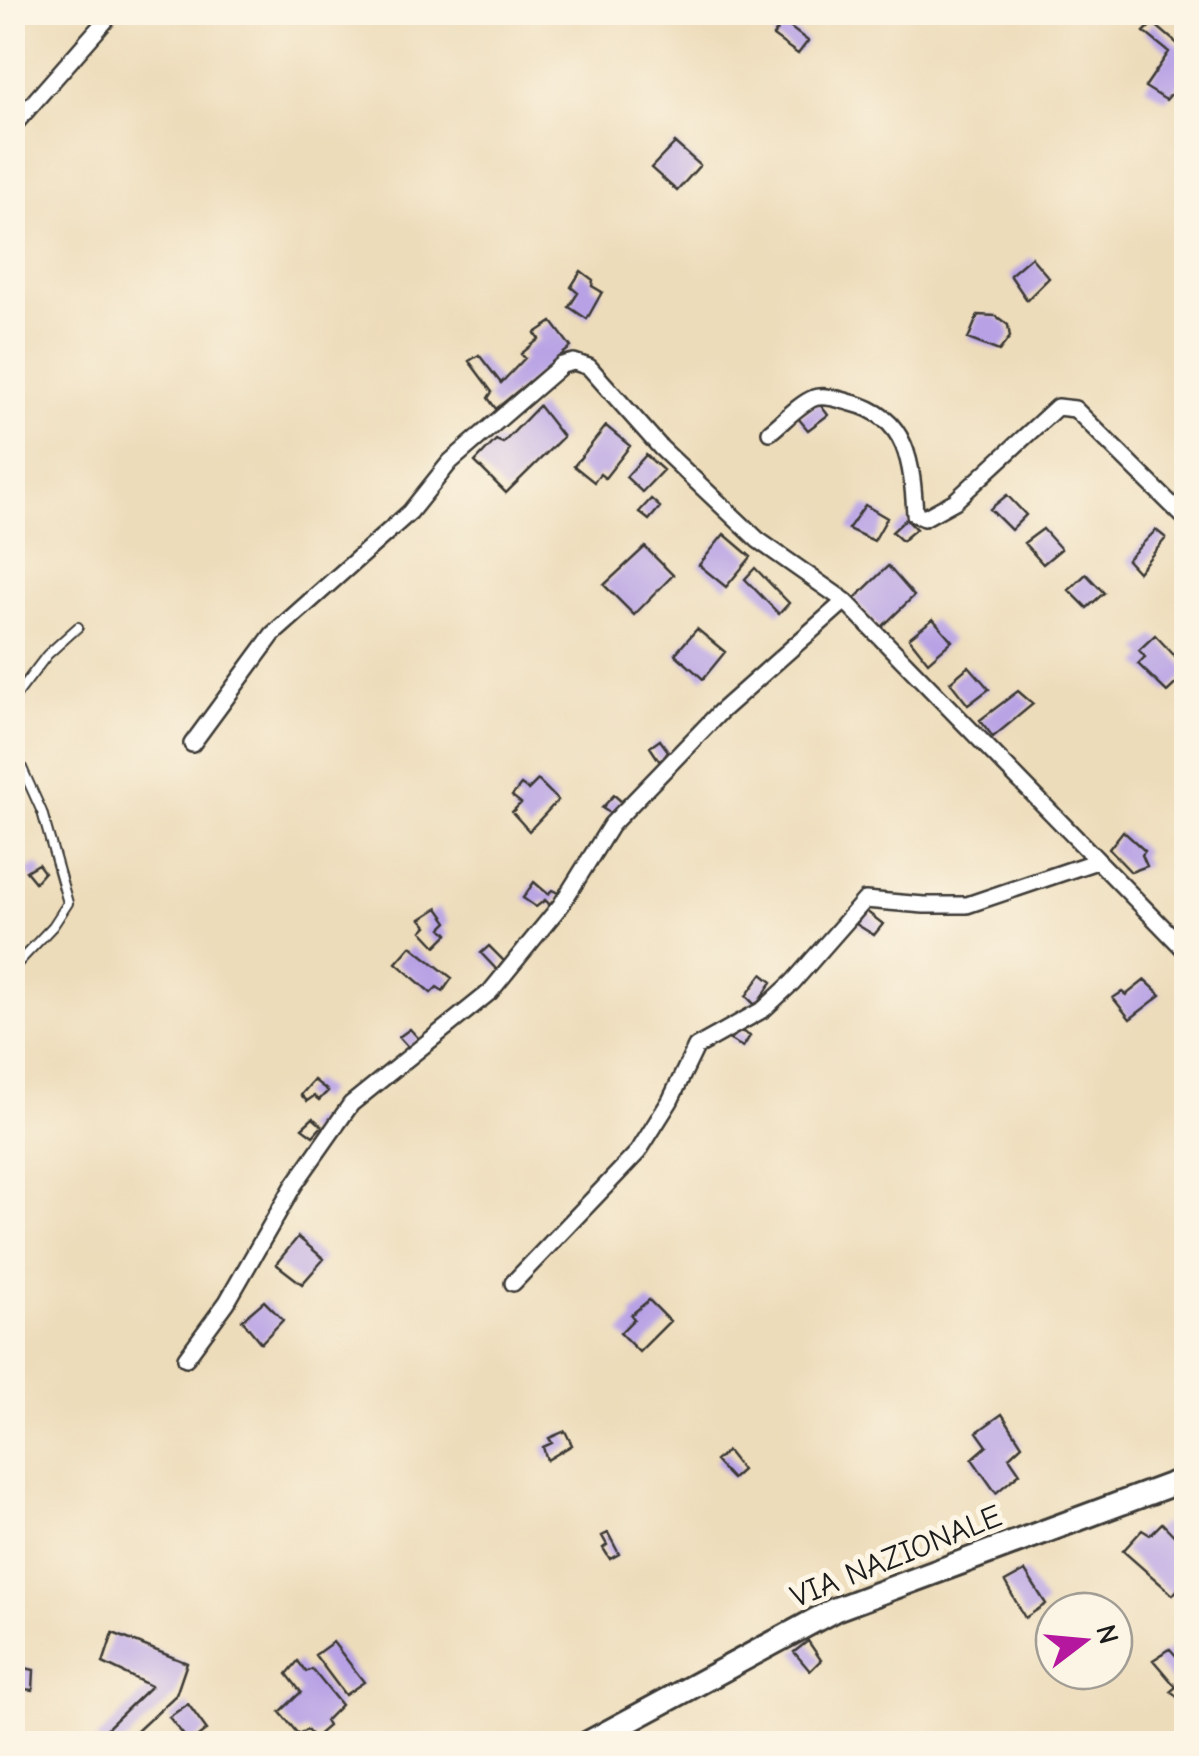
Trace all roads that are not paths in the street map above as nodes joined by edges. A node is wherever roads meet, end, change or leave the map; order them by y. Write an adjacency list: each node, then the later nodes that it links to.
1 (113, 12): 2 (street)
2 (12, 127)
3 (770, 432): 4 (street)
4 (1186, 519)
5 (844, 601): 8 (street); 10 (street); 14 (street)
6 (78, 626): 7 (lane)
7 (12, 702)
8 (192, 744)
9 (12, 746): 12 (lane)
10 (1097, 862): 11 (street); 13 (street)
11 (1186, 951)
12 (12, 969)
13 (513, 1283)
14 (186, 1358)
15 (1186, 1479): 16 (main road, VIA NAZIONALE)
16 (586, 1744)

